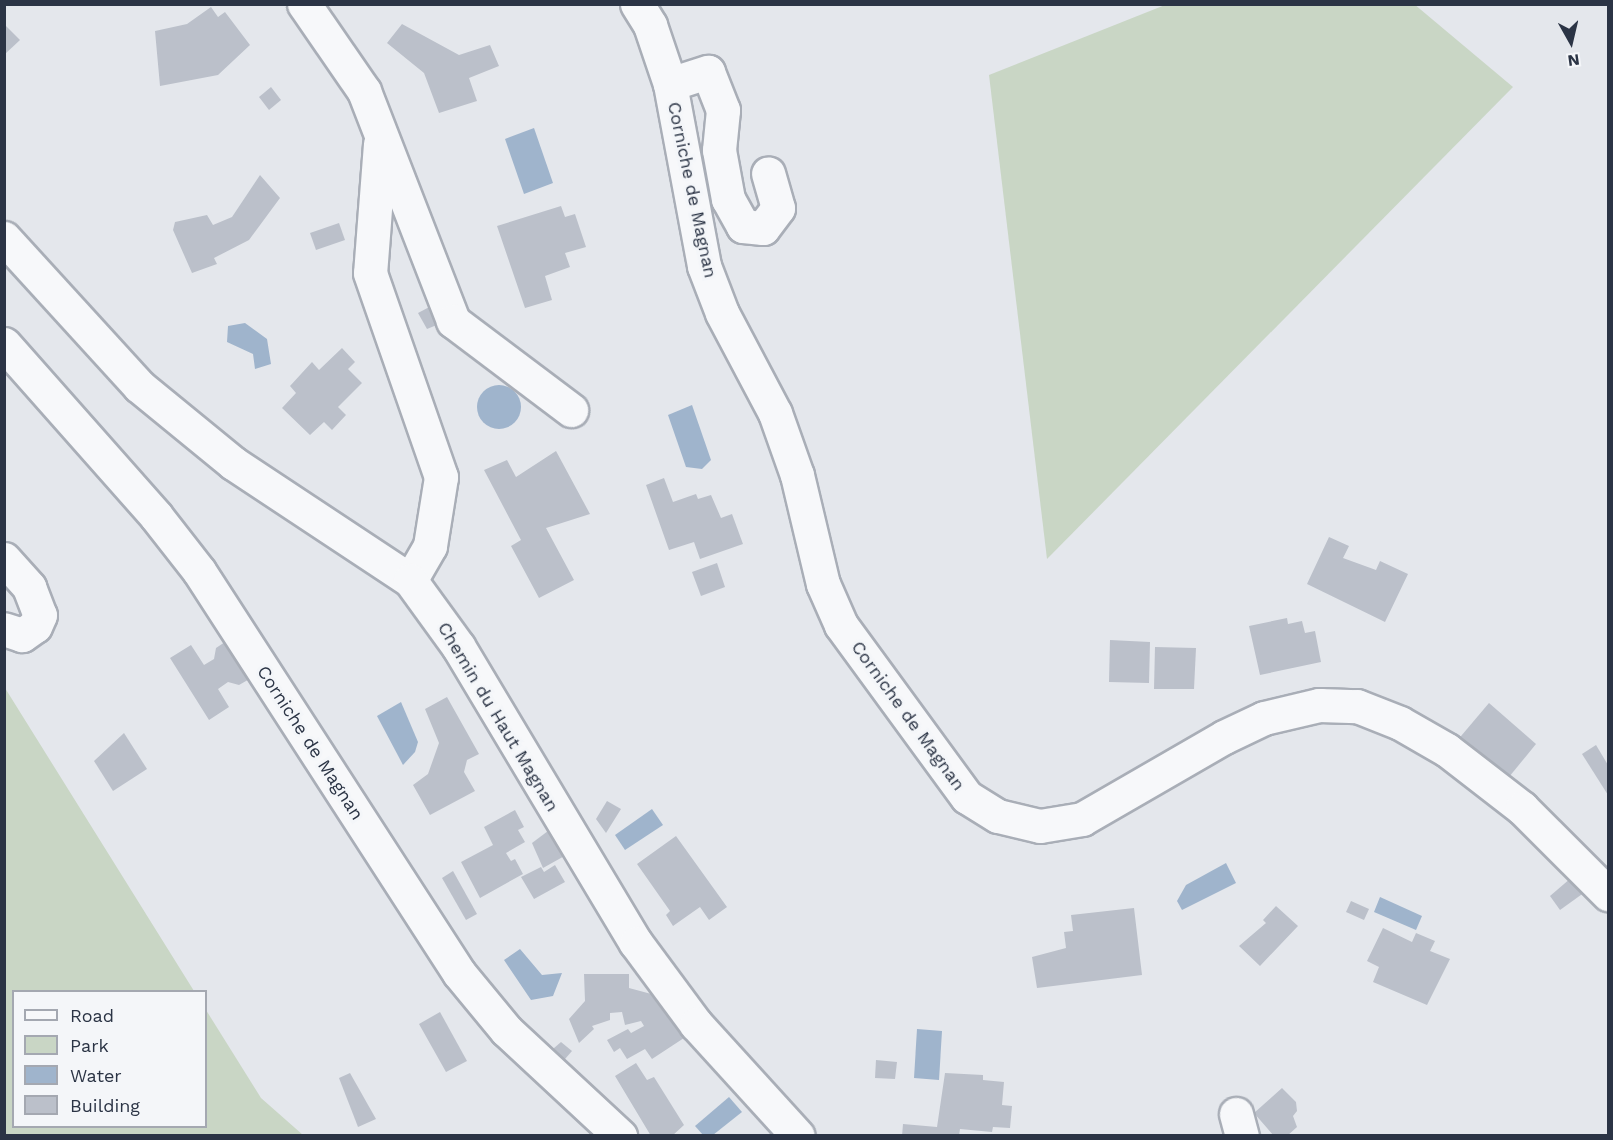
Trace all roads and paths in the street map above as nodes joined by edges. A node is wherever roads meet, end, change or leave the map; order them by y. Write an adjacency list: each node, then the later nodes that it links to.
1 (304, 4): 4 (street)
2 (649, 11): 3 (street, Corniche de Magnan)
3 (670, 84): 5 (street); 12 (street, Corniche de Magnan)
4 (381, 135): 8 (street); 10 (street)
5 (768, 172)
6 (4, 238): 10 (street, Chemin du Haut Magnan)
7 (4, 344): 13 (street, Corniche de Magnan)
8 (571, 410)
9 (4, 559): 11 (street)
10 (410, 580): 14 (street, Chemin du Haut Magnan)
11 (4, 629)
12 (1608, 894)
13 (620, 1136)
14 (798, 1136)

